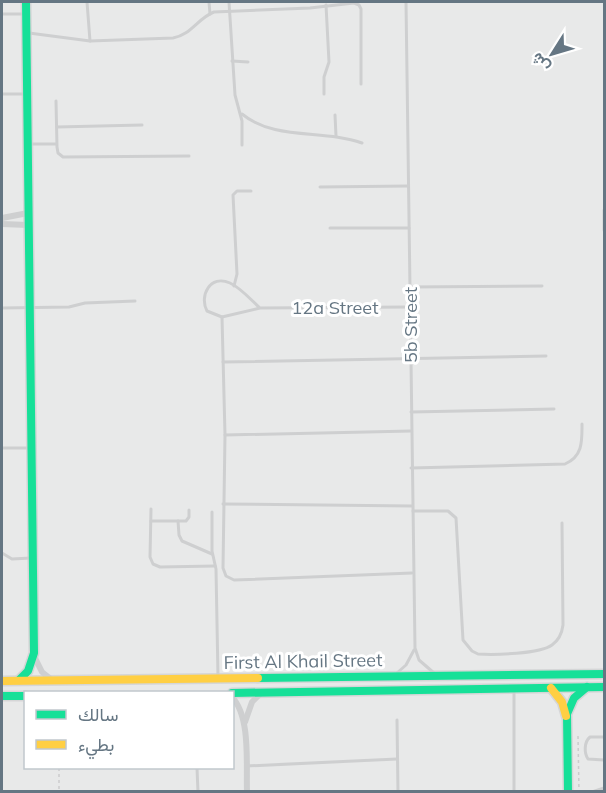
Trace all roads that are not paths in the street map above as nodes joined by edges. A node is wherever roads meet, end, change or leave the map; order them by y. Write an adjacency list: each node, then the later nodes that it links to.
1 (26, 2): 10 (main road)
2 (87, 2): 13 (lane)
3 (210, 2): 11 (lane)
4 (229, 2): 8 (lane)
5 (406, 2): 31 (lane, 5b Street)
6 (336, 3): 7 (lane); 16 (lane)
7 (326, 5): 8 (lane); 19 (lane)
8 (228, 11): 11 (lane); 14 (lane)
9 (2, 14): 10 (lane)
10 (26, 14): 12 (main road)
11 (210, 14): 13 (lane)
12 (27, 32): 13 (lane); 18 (main road)
13 (90, 41)
14 (232, 61): 15 (lane); 21 (lane)
15 (248, 62)
16 (361, 84)
17 (2, 94): 18 (lane)
18 (28, 94): 27 (main road)
19 (324, 94)
20 (56, 101): 24 (lane)
21 (240, 113): 25 (lane); 29 (lane)
22 (335, 115): 25 (lane)
23 (142, 125): 24 (lane)
24 (56, 127): 28 (lane)
25 (336, 136): 26 (lane)
26 (362, 143)
27 (28, 144): 28 (lane); 35 (main road)
28 (57, 144): 30 (lane)
29 (242, 145)
30 (189, 156)
31 (408, 186): 32 (lane); 40 (lane, 5b Street)
32 (320, 187)
33 (251, 191): 42 (lane)
34 (604, 210): 41 (lane)
35 (28, 213): 36 (street); 38 (main road)
36 (2, 218)
37 (2, 224): 38 (street)
38 (28, 225): 48 (main road)
39 (330, 228): 40 (lane)
40 (409, 228): 44 (lane, 5b Street)
41 (604, 230)
42 (234, 286): 49 (lane); 50 (lane)
43 (542, 286): 44 (lane)
44 (410, 287): 46 (lane, 5b Street)
45 (135, 301): 48 (lane)
46 (410, 307): 49 (lane, 12a Street); 52 (lane, 5b Street)
47 (2, 308): 48 (lane)
48 (29, 308): 60 (main road)
49 (260, 308): 50 (lane, 12a Street)
50 (222, 316): 53 (lane)
51 (546, 356): 52 (lane)
52 (410, 360): 53 (lane); 55 (lane, 5b Street)
53 (223, 362): 58 (lane)
54 (554, 410): 55 (lane)
55 (411, 412): 57 (lane, 5b Street)
56 (582, 424): 61 (lane)
57 (411, 431): 58 (lane); 61 (lane, 5b Street)
58 (225, 435): 62 (lane)
59 (2, 448): 60 (lane)
60 (32, 448): 73 (main road)
61 (411, 468): 63 (lane, 5b Street)
62 (223, 504): 63 (lane); 75 (lane)
63 (412, 506): 66 (lane, 5b Street)
64 (151, 509): 68 (lane)
65 (189, 510): 69 (lane)
66 (412, 511): 70 (lane); 75 (lane, 5b Street)
67 (212, 512): 72 (lane)
68 (151, 521): 69 (lane); 74 (lane)
69 (178, 521): 72 (lane)
70 (562, 523)
71 (2, 553): 73 (lane)
72 (212, 554): 74 (lane)
73 (33, 558): 77 (main road)
74 (216, 566): 81 (lane)
75 (412, 573): 76 (lane, 5b Street)
76 (415, 648): 79 (lane); 80 (lane)
77 (34, 653): 83 (main road); 84 (street)
78 (604, 674): 80 (main road, First Al Khail Street)
79 (391, 676): 80 (main road, First Al Khail Street); 81 (main road, First Al Khail Street)
80 (440, 676)
81 (218, 679): 84 (main road, First Al Khail Street)
82 (2, 681): 83 (main road, First Al Khail Street)
83 (19, 681): 84 (main road, First Al Khail Street)
84 (53, 681)
85 (551, 687): 86 (main road, First Al Khail Street); 88 (main road, First Al Khail Street); 94 (main road)
86 (587, 687): 87 (main road, First Al Khail Street); 94 (main road)
87 (604, 687)
88 (514, 688): 89 (main road, First Al Khail Street); 106 (lane)
89 (262, 692): 90 (main road, First Al Khail Street); 96 (street)
90 (234, 695)
91 (2, 696): 92 (main road)
92 (24, 696)
93 (234, 698): 96 (street)
94 (567, 719): 107 (main road)
95 (397, 720): 98 (lane)
96 (244, 722): 100 (street)
97 (604, 737): 99 (lane)
98 (398, 759): 100 (lane); 105 (lane)
99 (604, 760)
100 (246, 766): 104 (street)
101 (197, 769): 103 (lane)
102 (604, 788): 108 (lane)
103 (198, 792)
104 (247, 792)
105 (398, 792)
106 (514, 792)
107 (568, 792)
108 (592, 792)

